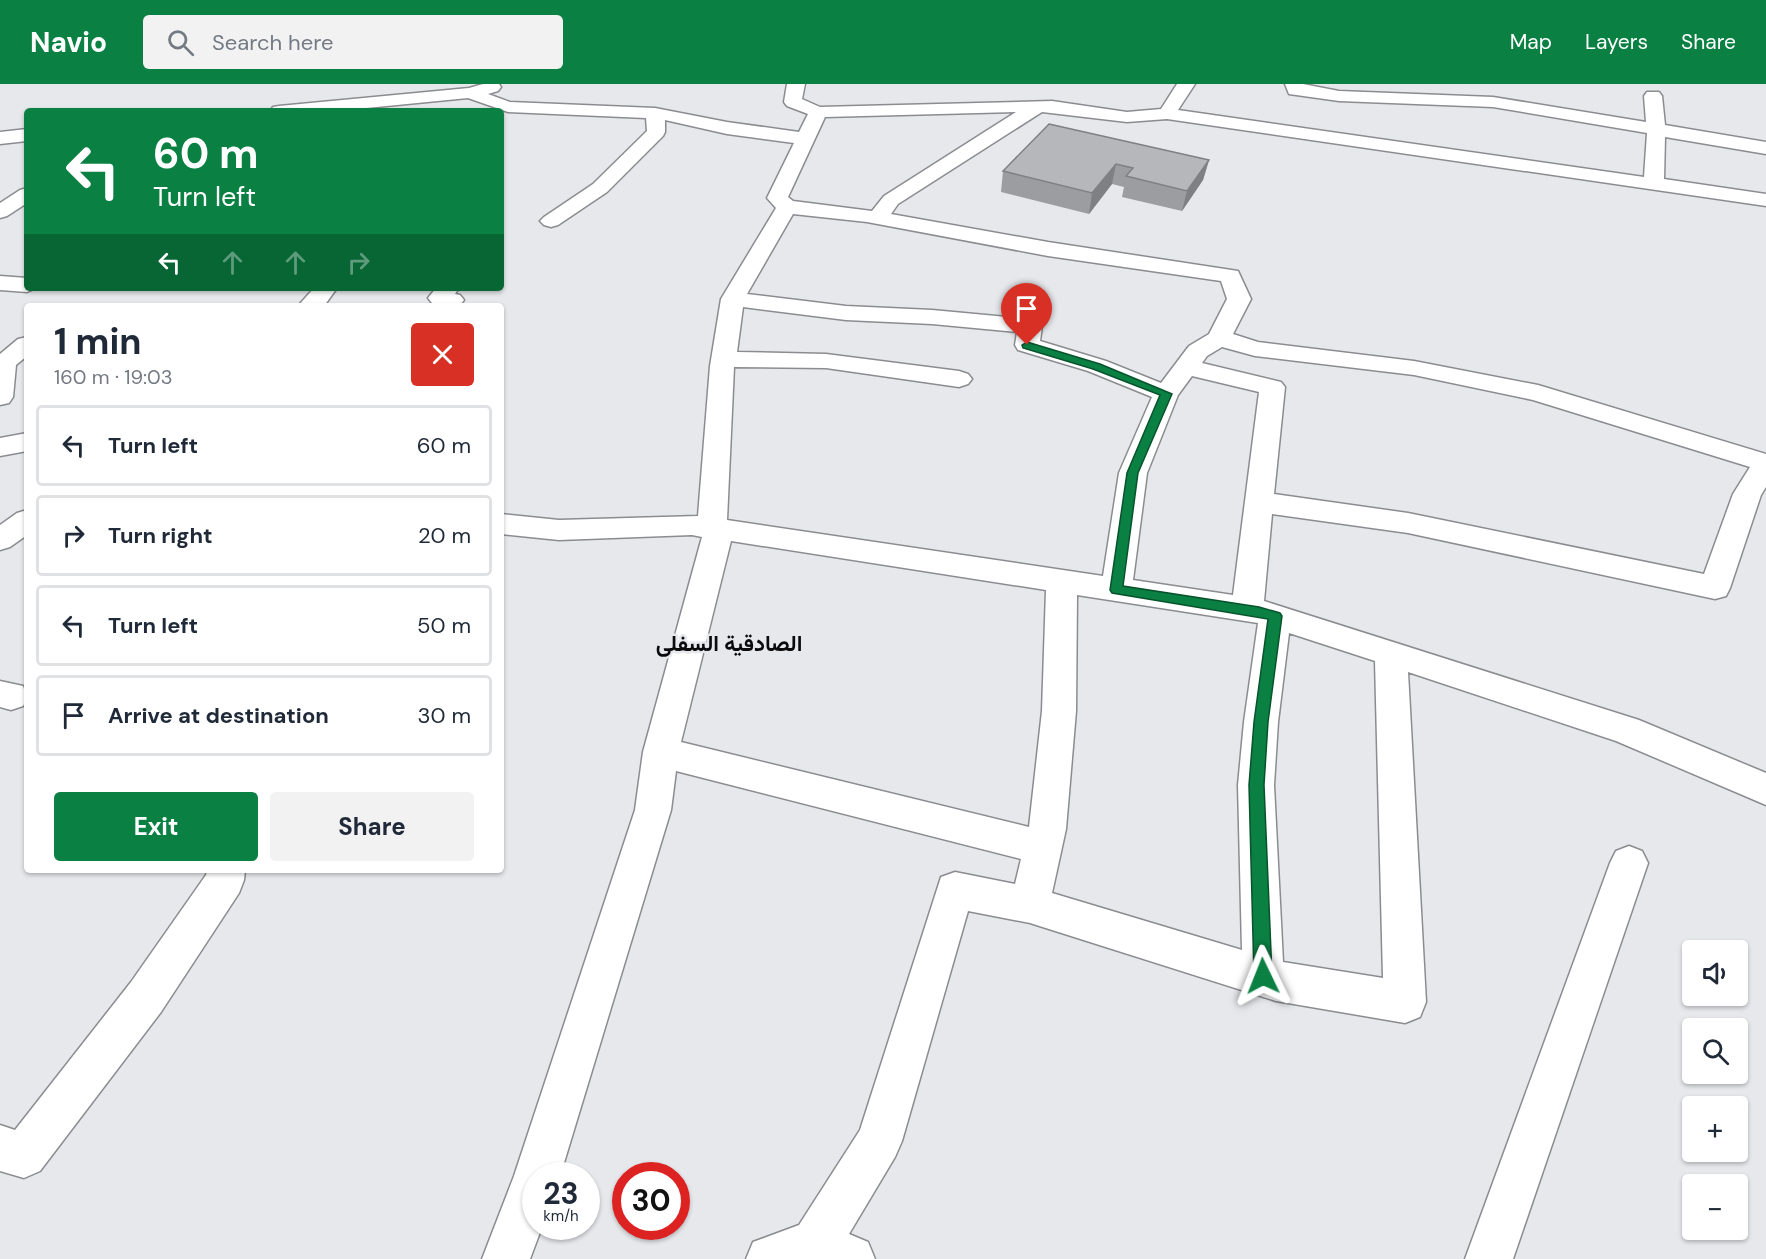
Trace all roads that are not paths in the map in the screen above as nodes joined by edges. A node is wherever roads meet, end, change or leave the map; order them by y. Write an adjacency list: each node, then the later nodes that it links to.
1 (505, 84): 6 (street)
2 (796, 84): 10 (street)
3 (1048, 84): 8 (street)
4 (1186, 84): 12 (street)
5 (1294, 84): 13 (street)
6 (470, 93): 9 (street); 11 (street)
7 (1653, 96): 13 (street)
8 (1045, 107): 10 (street); 12 (street); 23 (street)
9 (311, 108)
10 (818, 112): 16 (street)
11 (655, 113): 16 (street); 24 (street)
12 (1167, 114): 18 (street)
13 (1656, 131): 17 (street); 18 (street)
14 (24, 135): 15 (street)
15 (0, 138)
16 (805, 139): 21 (street)
17 (1766, 148)
18 (1654, 184): 20 (street)
19 (24, 196): 22 (street)
20 (1766, 200)
21 (787, 207): 23 (street); 29 (street)
22 (0, 212)
23 (877, 218): 32 (street)
24 (550, 221)
25 (0, 283): 26 (street)
26 (24, 285)
27 (324, 291): 30 (street)
28 (446, 291): 31 (street)
29 (733, 299): 34 (street); 37 (street)
30 (313, 303)
31 (450, 303)
32 (1219, 338): 35 (street); 41 (street)
33 (24, 346): 38 (street)
34 (723, 359): 36 (street); 45 (street)
35 (1186, 367): 37 (street); 42 (street)
36 (959, 379)
37 (1166, 394): 48 (street)
38 (0, 397)
39 (24, 443): 40 (street)
40 (0, 447)
41 (1766, 464): 42 (street)
42 (1259, 502): 49 (street)
43 (24, 522): 46 (street)
44 (504, 524): 45 (street)
45 (715, 529): 47 (street); 51 (street)
46 (0, 540)
47 (1062, 581): 48 (street); 53 (street)
48 (1116, 590): 49 (street)
49 (1261, 613): 50 (street); 57 (street)
50 (1391, 654): 52 (street); 57 (street)
51 (661, 752): 53 (street); 59 (street)
52 (1766, 789)
53 (1044, 848): 56 (street)
54 (1629, 863): 64 (street)
55 (226, 873): 58 (street)
56 (1030, 905): 57 (street); 61 (street)
57 (1263, 976)
58 (0, 1148)
59 (541, 1162)
60 (522, 1216): 62 (street)
61 (833, 1251): 63 (street)
62 (506, 1259)
63 (770, 1259)
64 (1489, 1259)

